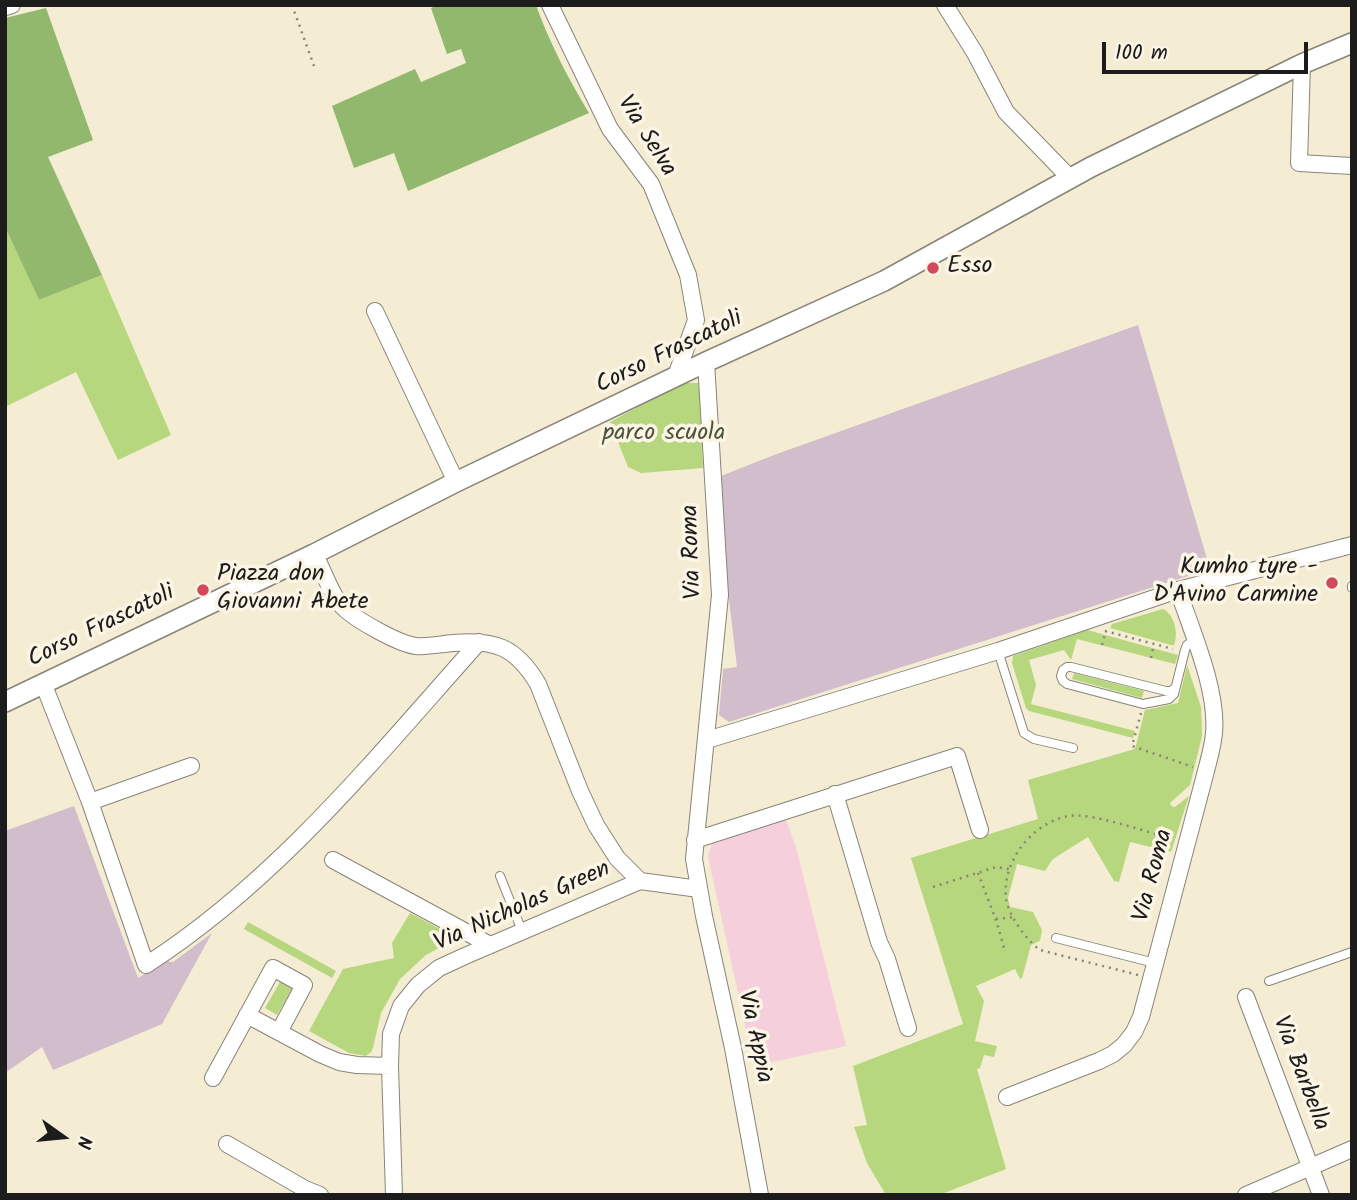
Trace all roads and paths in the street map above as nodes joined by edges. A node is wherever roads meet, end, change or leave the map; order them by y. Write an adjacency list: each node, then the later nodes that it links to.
1 (12, 5): 5 (street)
2 (292, 5): 8 (path)
3 (550, 5): 13 (street, Via Selva)
4 (945, 5): 10 (street)
5 (5, 7)
6 (1352, 43): 7 (street, Corso Frascatoli)
7 (1302, 64): 9 (street); 10 (street, Corso Frascatoli)
8 (314, 66)
9 (1352, 166)
10 (1070, 178): 12 (street, Corso Frascatoli)
11 (375, 310): 14 (street)
12 (706, 362): 13 (street, Corso Frascatoli); 29 (street, Via Roma)
13 (674, 378): 14 (street, Corso Frascatoli)
14 (456, 482): 16 (street, Corso Frascatoli)
15 (1352, 545): 17 (street)
16 (314, 554): 19 (street); 25 (street, Corso Frascatoli)
17 (1178, 590): 18 (street); 22 (street, Via Roma)
18 (1100, 625): 20 (path); 21 (path); 23 (street)
19 (479, 642): 34 (street); 42 (street)
20 (1154, 644): 22 (path); 24 (path)
21 (1102, 645)
22 (1189, 646): 26 (lane); 32 (street, Via Roma)
23 (998, 651): 29 (street); 30 (lane)
24 (1150, 658)
25 (43, 683): 27 (street, Corso Frascatoli); 34 (street)
26 (1175, 688): 28 (lane); 28 (lane)
27 (5, 702)
28 (1143, 704): 32 (path)
29 (707, 740): 36 (street, Via Roma)
30 (1073, 748)
31 (191, 766): 34 (street)
32 (1206, 771): 52 (street, Via Roma)
33 (835, 794): 35 (street); 36 (street); 56 (street)
34 (90, 802)
35 (980, 830)
36 (695, 840): 44 (street, Via Roma)
37 (1178, 841): 39 (path)
38 (333, 860): 49 (street)
39 (1009, 869): 40 (path); 45 (path)
40 (978, 873): 43 (path); 46 (path)
41 (500, 876): 47 (lane)
42 (640, 881): 44 (street, Via Nicholas Green); 47 (street, Via Nicholas Green)
43 (933, 887)
44 (699, 889): 66 (street, Via Appia)
45 (1014, 917): 46 (path); 52 (path)
46 (996, 920): 50 (path)
47 (522, 931): 49 (street, Via Nicholas Green)
48 (1056, 939): 52 (lane)
49 (489, 945): 58 (street, Via Nicholas Green)
50 (1005, 951)
51 (1352, 952): 53 (lane)
52 (1153, 970): 60 (street, Via Roma)
53 (1269, 981)
54 (1246, 997): 63 (street, Via Barbella)
55 (247, 1015): 57 (street); 57 (street); 59 (street)
56 (908, 1028)
57 (279, 1032): 58 (street)
58 (390, 1066): 65 (street, Via Nicholas Green)
59 (213, 1078)
60 (1007, 1097)
61 (227, 1144): 64 (street)
62 (1352, 1149): 63 (street)
63 (1310, 1167): 67 (street); 68 (street, Via Barbella)
64 (320, 1195)
65 (394, 1195)
66 (760, 1195)
67 (1246, 1195)
68 (1321, 1195)

